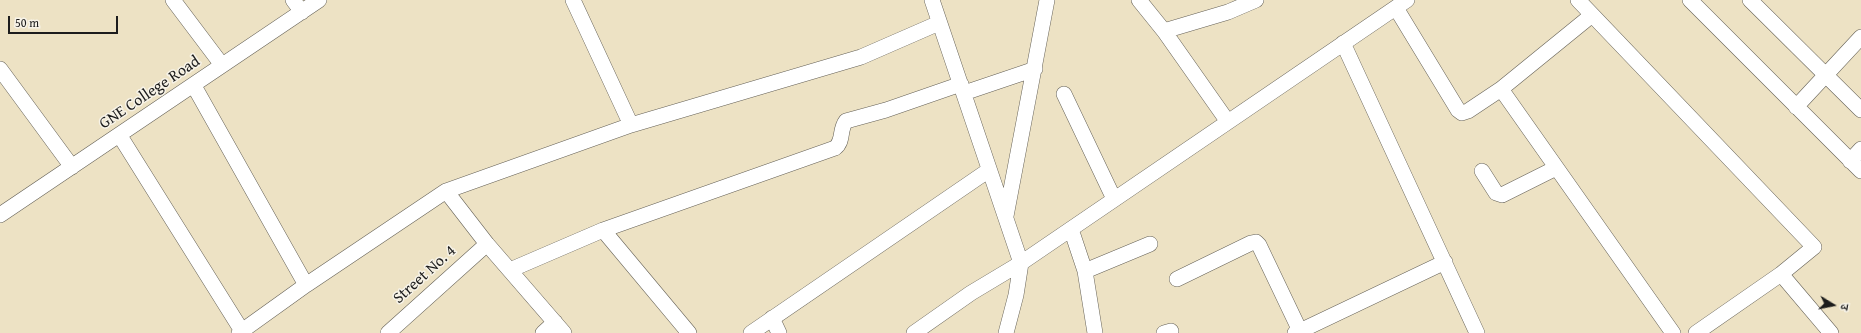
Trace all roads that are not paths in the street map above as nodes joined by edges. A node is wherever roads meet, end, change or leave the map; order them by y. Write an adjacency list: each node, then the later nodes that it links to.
1 (173, 0): 18 (street)
2 (293, 0): 13 (street)
3 (319, 0): 13 (street, GNE College Road)
4 (573, 0): 29 (street)
5 (932, 0): 14 (street)
6 (1047, 0): 20 (street)
7 (1139, 0): 15 (street)
8 (1256, 0): 15 (street)
9 (1690, 0): 26 (street)
10 (1750, 0): 21 (street)
11 (1401, 4): 17 (street); 24 (street)
12 (1586, 5): 24 (street); 50 (street)
13 (302, 12): 18 (street, GNE College Road)
14 (939, 23): 23 (street); 29 (street)
15 (1164, 31): 28 (street)
16 (1861, 37): 21 (street)
17 (1344, 43): 28 (street); 47 (street)
18 (222, 66): 22 (street, GNE College Road)
19 (0, 69): 33 (street)
20 (1035, 69): 23 (street); 41 (street)
21 (1826, 75): 26 (street); 27 (street)
22 (194, 86): 30 (street, GNE College Road); 52 (street)
23 (962, 88): 35 (street); 43 (street)
24 (1500, 89): 34 (street)
25 (1064, 94): 39 (street)
26 (1796, 107): 32 (street)
27 (1861, 110)
28 (1228, 122): 39 (street)
29 (631, 125): 38 (street)
30 (120, 136): 33 (street, GNE College Road); 55 (street)
31 (1861, 149): 32 (street)
32 (1850, 160): 37 (street)
33 (72, 167): 40 (street, GNE College Road)
34 (1556, 168): 36 (street); 66 (street)
35 (989, 170): 41 (street); 53 (street)
36 (1482, 171)
37 (1861, 171)
38 (446, 191): 44 (street); 52 (street)
39 (1114, 199): 42 (street)
40 (0, 215)
41 (1006, 216): 46 (street)
42 (1071, 229): 46 (street); 49 (street)
43 (603, 230): 48 (street); 59 (street)
44 (487, 244): 48 (street); 57 (street, Street No. 4)
45 (1150, 244): 49 (street)
46 (1021, 262): 62 (street); 63 (street)
47 (1445, 262): 56 (street); 65 (street)
48 (510, 270): 54 (street)
49 (1085, 271): 64 (street)
50 (1781, 274): 67 (street); 68 (street)
51 (1177, 280): 56 (street)
52 (306, 285): 55 (street)
53 (772, 318): 60 (street); 61 (street)
54 (559, 328): 58 (street)
55 (240, 332)
56 (1298, 332)
57 (388, 333)
58 (543, 333)
59 (689, 333)
60 (751, 333)
61 (779, 333)
62 (914, 333)
63 (1006, 333)
64 (1095, 333)
65 (1477, 333)
66 (1673, 333)
67 (1696, 333)
68 (1831, 333)

